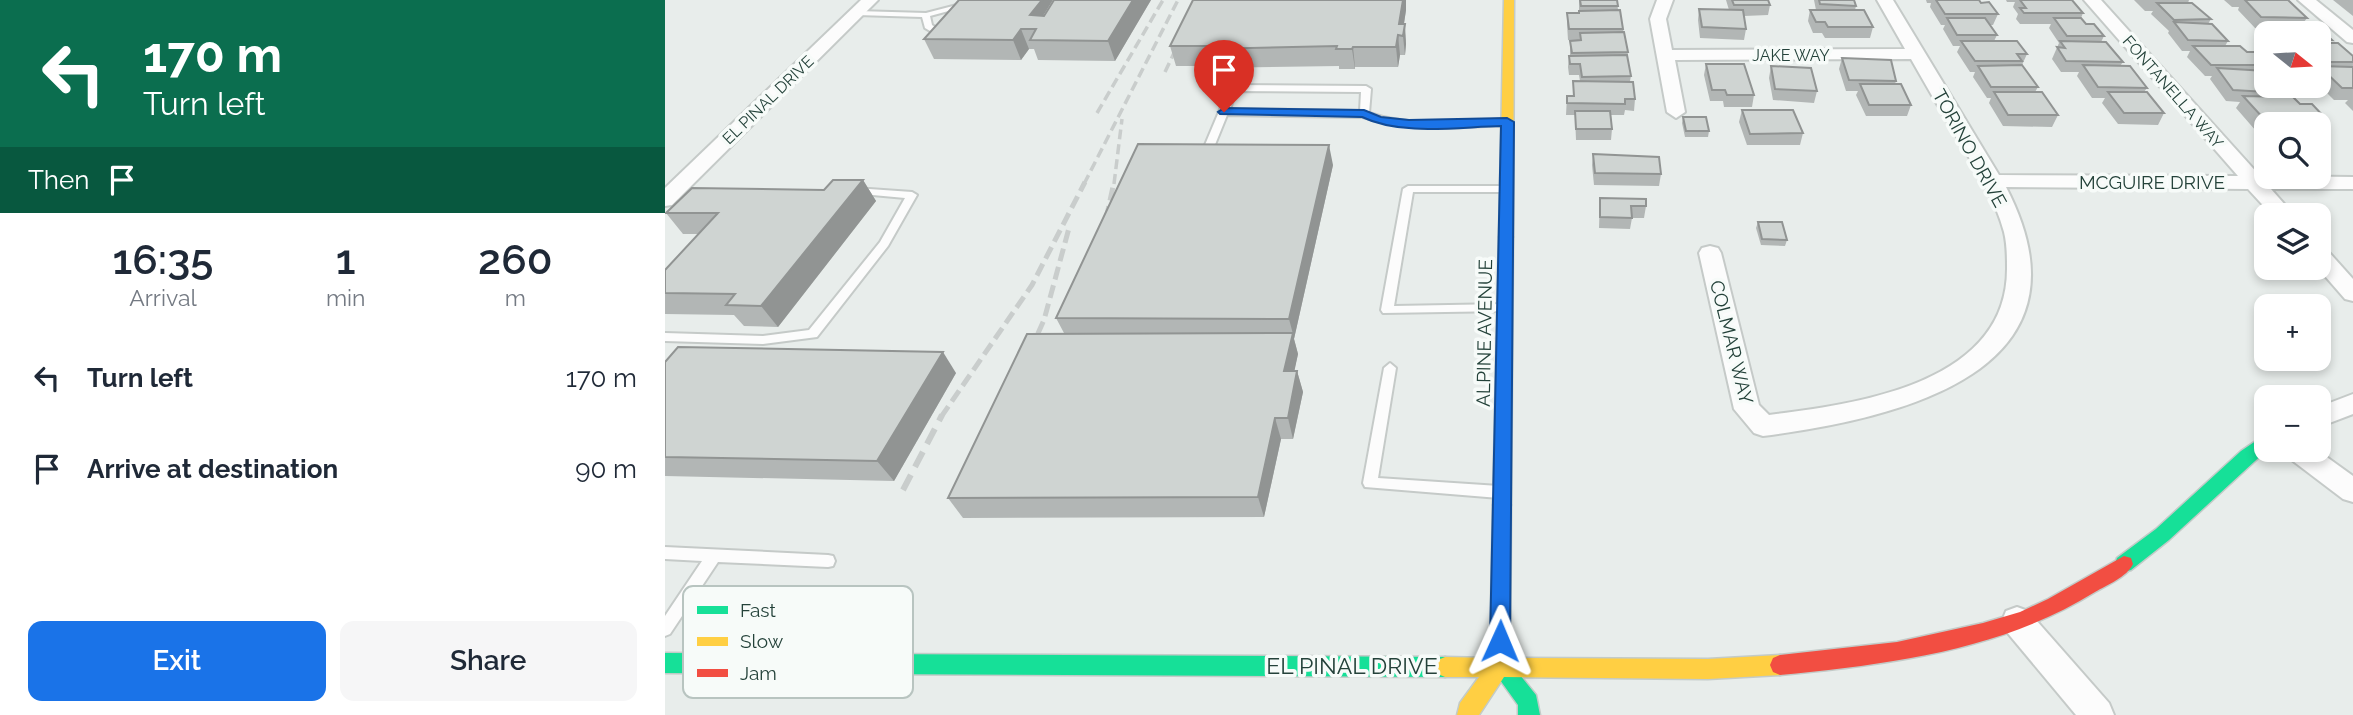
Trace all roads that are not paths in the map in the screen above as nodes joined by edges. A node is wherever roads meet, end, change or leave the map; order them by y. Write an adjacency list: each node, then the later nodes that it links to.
1 (985, 0): 8 (lane)
2 (1509, 0): 16 (street, ALPINE AVENUE)
3 (1665, 0): 12 (street)
4 (1885, 0): 11 (street, TORINO DRIVE)
5 (2092, 0): 19 (street, FONTANELLA WAY)
6 (2306, 0): 10 (street)
7 (864, 6): 8 (lane); 23 (street, EL PINAL DRIVE)
8 (926, 16): 9 (lane)
9 (944, 36)
10 (2353, 38)
11 (1917, 54): 12 (street, JAKE WAY); 18 (street, TORINO DRIVE)
12 (1664, 55): 14 (street)
13 (1224, 112): 15 (lane); 15 (lane); 17 (lane)
14 (1676, 112)
15 (1364, 114): 16 (lane)
16 (1507, 122): 21 (street, ALPINE AVENUE)
17 (1207, 152)
18 (1992, 181): 19 (street, MCGUIRE DRIVE); 33 (street, TORINO DRIVE)
19 (2253, 182): 20 (street, MCGUIRE DRIVE); 24 (street, FONTANELLA WAY)
20 (2353, 183)
21 (1507, 189): 28 (street, ALPINE AVENUE); 28 (lane)
22 (846, 191): 29 (lane)
23 (675, 195)
24 (2272, 203)
25 (1710, 253): 33 (street, COLMAR WAY)
26 (2331, 268): 27 (street)
27 (2353, 293)
28 (1505, 308): 37 (street, ALPINE AVENUE)
29 (665, 337)
30 (1390, 368): 37 (lane)
31 (2353, 404): 32 (street)
32 (2331, 412)
33 (1763, 426)
34 (2254, 449): 43 (street, EL PINAL DRIVE)
35 (2314, 462): 36 (street)
36 (2353, 491)
37 (1503, 492): 48 (street, ALPINE AVENUE)
38 (665, 553): 39 (lane)
39 (713, 555): 40 (lane); 41 (lane)
40 (828, 561)
41 (693, 586)
42 (683, 601): 44 (lane)
43 (2017, 621): 48 (street, EL PINAL DRIVE); 51 (street)
44 (665, 629)
45 (665, 663): 46 (street, EL PINAL DRIVE)
46 (683, 663)
47 (913, 664): 48 (street, EL PINAL DRIVE)
48 (1500, 666): 49 (street); 50 (street)
49 (1468, 715)
50 (1529, 715)
51 (2097, 715)

